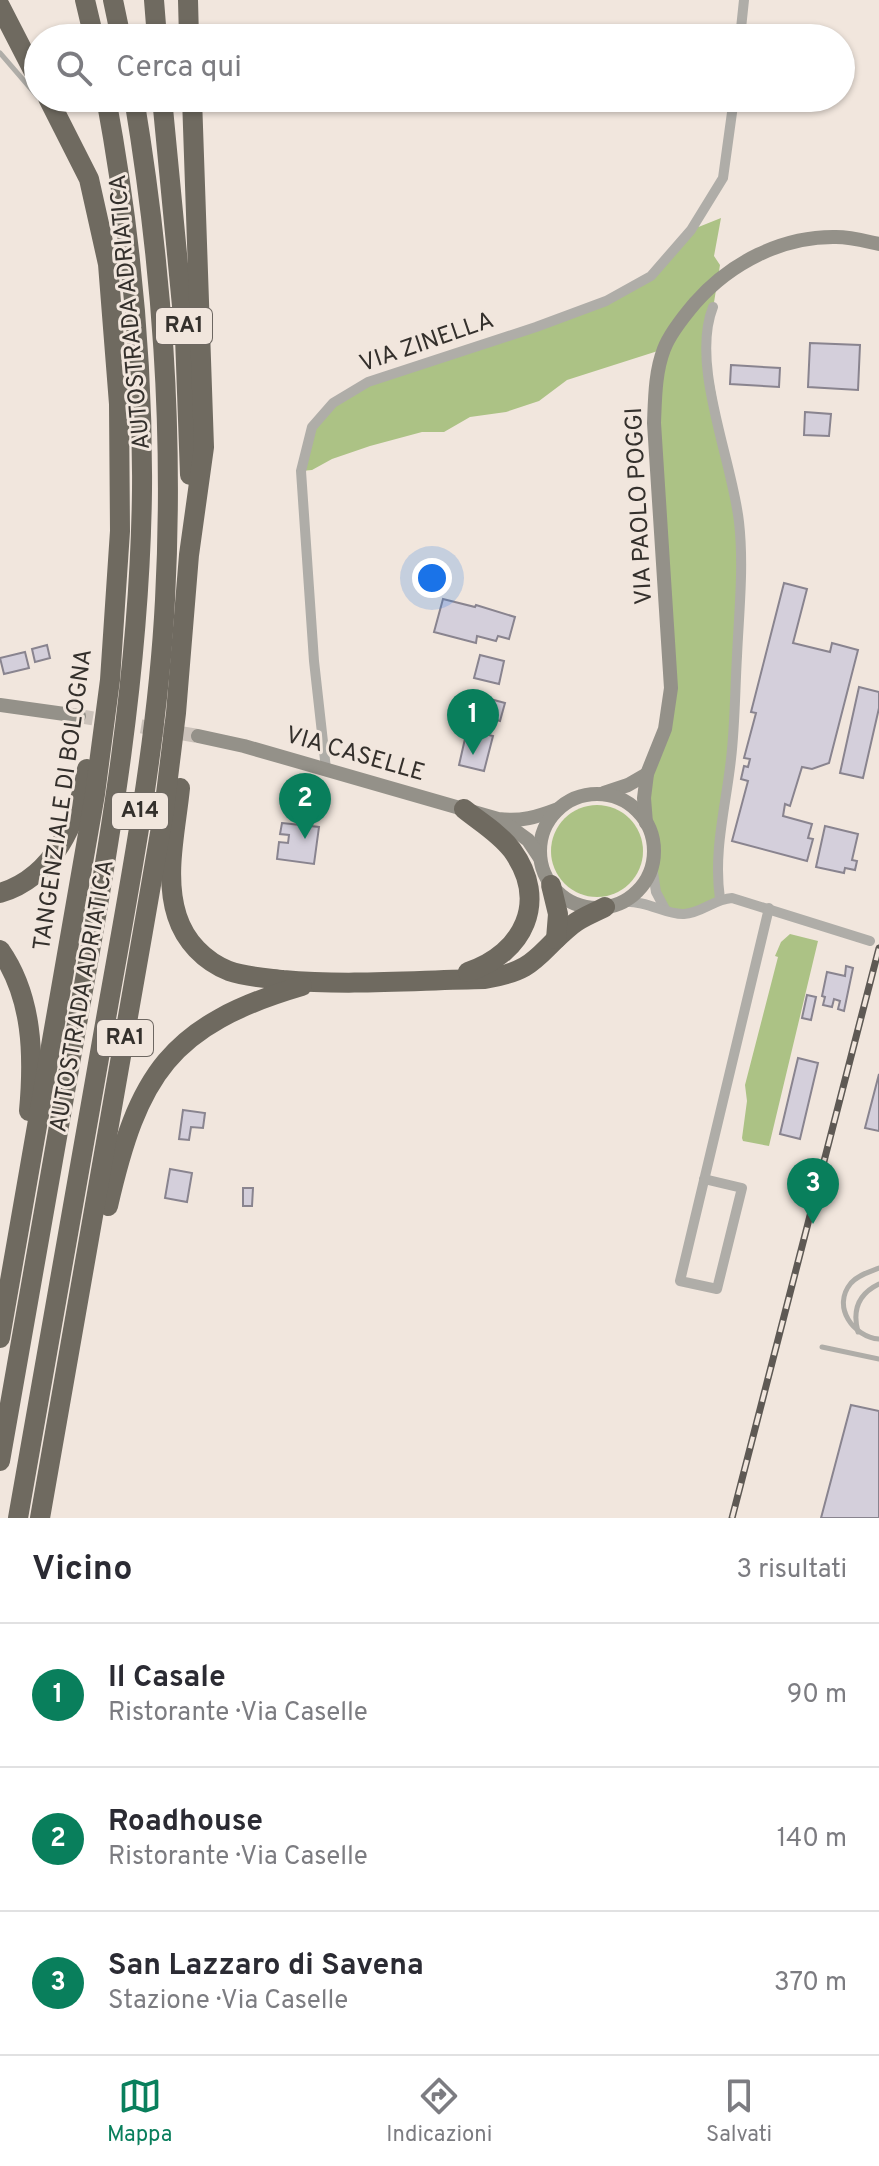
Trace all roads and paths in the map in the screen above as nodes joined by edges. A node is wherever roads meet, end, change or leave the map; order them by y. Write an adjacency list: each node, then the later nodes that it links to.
1 (85, 0): 8 (highway)
2 (113, 0): 9 (highway)
3 (122, 0): 10 (highway)
4 (154, 0): 11 (highway)
5 (188, 0): 12 (highway)
6 (744, 0): 13 (street)
7 (0, 6): 15 (highway)
8 (91, 24)
9 (119, 24)
10 (122, 24)
11 (156, 24)
12 (189, 24)
13 (741, 24)
14 (0, 53): 16 (lane)
15 (24, 53)
16 (24, 81)
17 (50, 112): 24 (lane)
18 (55, 112): 24 (highway, TANGENZIALE DI BOLOGNA)
19 (108, 112): 63 (highway, AUTOSTRADA ADRIATICA / A14)
20 (136, 112): 64 (highway, AUTOSTRADA ADRIATICA / A14)
21 (163, 112): 27 (highway, RA1)
22 (192, 112): 27 (highway)
23 (732, 112): 33 (street, VIA ZINELLA)
24 (63, 127): 28 (highway, TANGENZIALE DI BOLOGNA)
25 (879, 244): 34 (main road, VIA PAOLO POGGI)
26 (713, 307): 44 (street)
27 (189, 555): 29 (highway, RA1)
28 (110, 680): 43 (highway); 54 (highway, TANGENZIALE DI BOLOGNA)
29 (178, 689): 52 (highway); 55 (highway, RA1)
30 (0, 705): 31 (main road)
31 (79, 716)
32 (198, 736): 33 (main road, VIA CASELLE)
33 (326, 769): 36 (main road, VIA CASELLE)
34 (647, 774): 35 (main road, VIA CASELLE); 39 (main road)
35 (601, 794): 37 (main road, VIA CASELLE); 39 (main road)
36 (464, 809): 38 (main road, VIA CASELLE); 51 (highway)
37 (558, 809): 38 (main road, VIA CASELLE); 40 (main road)
38 (498, 819): 40 (main road, VIA CASELLE)
39 (646, 823): 41 (main road)
40 (540, 858): 42 (main road, VIA CASELLE)
41 (652, 866): 45 (main road); 47 (street)
42 (551, 885): 45 (main road); 48 (highway)
43 (0, 893)
44 (720, 899): 46 (street); 47 (street)
45 (613, 905): 47 (street); 48 (highway)
46 (769, 908): 49 (street); 53 (street)
47 (665, 909)
48 (556, 939): 51 (highway)
49 (870, 941)
50 (0, 950): 54 (highway)
51 (437, 980): 52 (highway)
52 (315, 983): 55 (highway)
53 (704, 1179): 53 (street)
54 (25, 1202): 59 (highway, TANGENZIALE DI BOLOGNA)
55 (85, 1261): 65 (highway, RA1)
56 (879, 1268): 58 (lane)
57 (879, 1284): 58 (lane)
58 (859, 1333): 60 (lane)
59 (0, 1338)
60 (879, 1339)
61 (822, 1347): 62 (lane)
62 (879, 1359)
63 (0, 1461)
64 (18, 1518)
65 (40, 1518)

